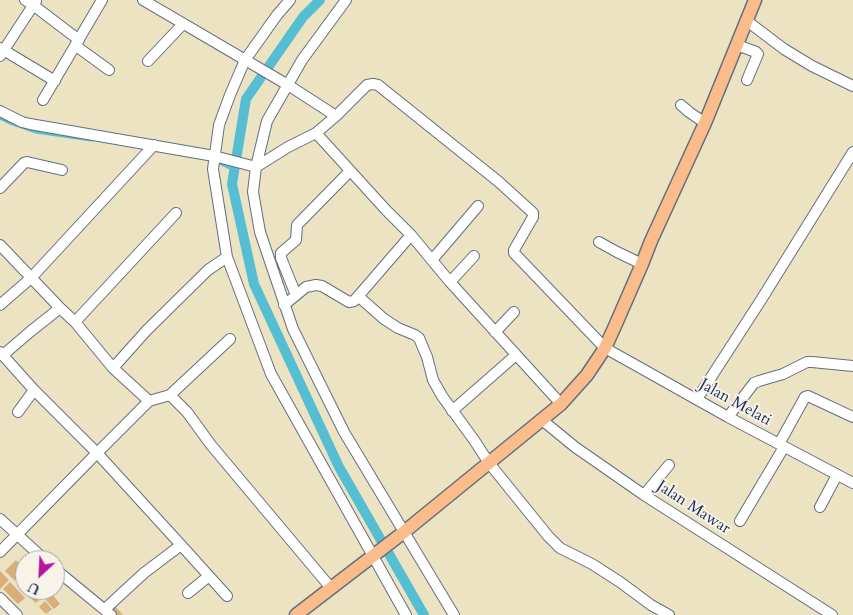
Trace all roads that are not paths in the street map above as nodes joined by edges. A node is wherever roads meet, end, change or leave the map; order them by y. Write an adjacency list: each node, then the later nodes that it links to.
1 (102, 0): 9 (street)
2 (143, 0): 8 (street)
3 (290, 0): 12 (street)
4 (346, 0): 17 (street)
5 (755, 0): 7 (main road)
6 (32, 2): 9 (street); 11 (street)
7 (747, 22): 10 (main road); 18 (street)
8 (183, 24): 12 (street); 13 (street)
9 (77, 43): 14 (street); 16 (street)
10 (737, 45): 15 (street); 23 (main road)
11 (1, 52): 16 (street)
12 (247, 61): 17 (street); 27 (street)
13 (148, 62)
14 (109, 70)
15 (747, 80)
16 (55, 81): 19 (street)
17 (284, 83): 22 (street); 28 (street)
18 (853, 86)
19 (42, 100)
20 (681, 105): 23 (street)
21 (0, 111): 25 (street)
22 (336, 116): 24 (street); 52 (street, Jalan Melati)
23 (705, 123): 40 (main road)
24 (316, 133): 28 (street); 30 (street)
25 (154, 145): 27 (street); 41 (street)
26 (853, 152): 59 (street)
27 (216, 156): 28 (street); 38 (street)
28 (255, 166): 46 (street)
29 (62, 170): 31 (street)
30 (350, 171): 34 (street); 43 (street)
31 (0, 188)
32 (478, 206): 39 (street)
33 (176, 213): 49 (street)
34 (411, 235): 39 (street); 44 (street)
35 (599, 242): 40 (street)
36 (0, 245): 41 (street)
37 (474, 256): 42 (street)
38 (227, 257): 56 (street); 82 (street)
39 (432, 260): 42 (street)
40 (642, 264): 52 (main road)
41 (31, 278): 45 (street); 47 (street)
42 (450, 282): 50 (street)
43 (296, 295): 44 (street); 46 (street)
44 (358, 296): 62 (street)
45 (0, 305)
46 (284, 305): 77 (street)
47 (60, 308): 49 (street); 53 (street)
48 (514, 312): 50 (street)
49 (75, 322): 56 (street)
50 (495, 332): 54 (street)
51 (230, 339): 58 (street)
52 (604, 348): 59 (street, Jalan Melati); 61 (main road)
53 (2, 354): 57 (street)
54 (516, 355): 61 (street); 62 (street)
55 (853, 366): 64 (street)
56 (114, 368): 60 (street)
57 (34, 390): 63 (street); 68 (street)
58 (170, 395): 60 (street); 85 (street)
59 (697, 399): 64 (street, Jalan Melati)
60 (149, 401): 68 (street)
61 (561, 404): 66 (main road)
62 (452, 411): 69 (street)
63 (18, 412)
64 (728, 417): 67 (street, Jalan Melati)
65 (853, 417): 67 (street)
66 (542, 420): 69 (main road); 73 (street, Jalan Mawar)
67 (781, 446): 71 (street, Jalan Melati); 76 (street)
68 (97, 453): 78 (street); 79 (street)
69 (489, 464): 77 (main road); 94 (street)
70 (669, 465): 73 (street)
71 (837, 475): 72 (street, Jalan Melati); 74 (street)
72 (853, 483)
73 (644, 495): 95 (street, Jalan Mawar)
74 (820, 507)
75 (0, 519): 78 (street)
76 (740, 521)
77 (402, 533): 82 (main road); 93 (street)
78 (16, 535): 80 (street); 81 (street)
79 (181, 545): 83 (street); 89 (street)
80 (33, 550)
81 (0, 552)
82 (376, 553): 85 (main road); 92 (street)
83 (210, 576): 86 (street); 87 (street)
84 (65, 577): 89 (street)
85 (331, 588): 91 (main road)
86 (188, 593)
87 (227, 596)
88 (0, 598): 90 (street)
89 (108, 612)
90 (17, 615)
91 (296, 615)
92 (406, 615)
93 (454, 615)
94 (669, 615)
95 (832, 615)

